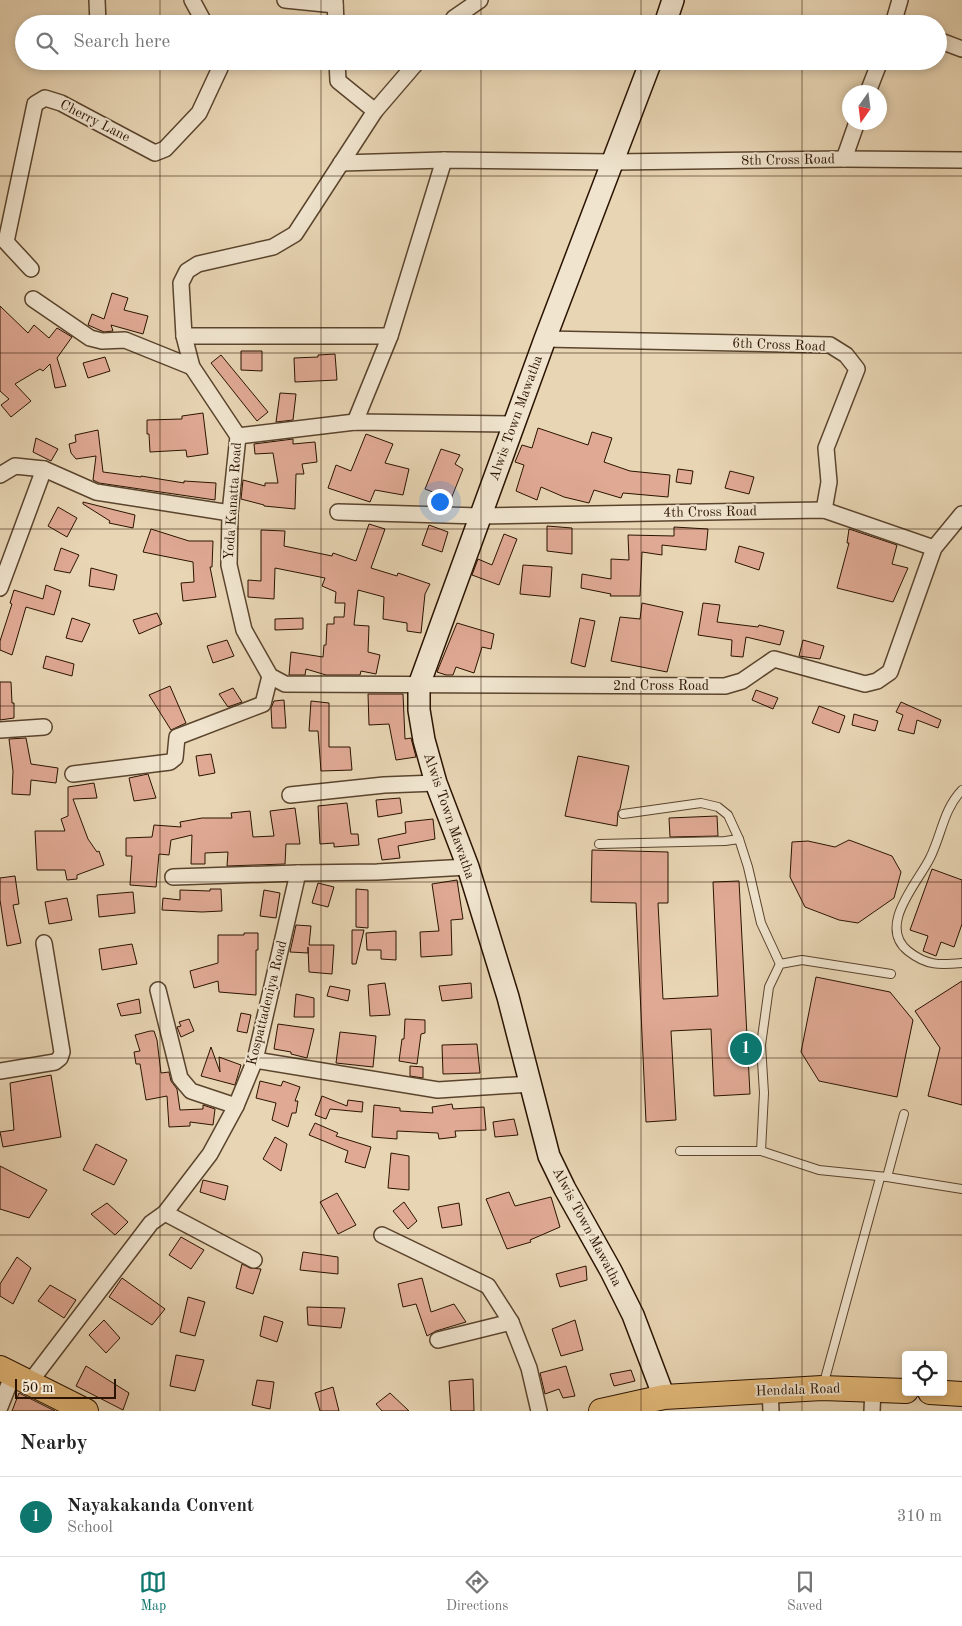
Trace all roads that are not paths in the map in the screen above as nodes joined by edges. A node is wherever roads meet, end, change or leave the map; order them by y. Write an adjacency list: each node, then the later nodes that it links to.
1 (97, 0): 8 (street)
2 (192, 0): 9 (street)
3 (285, 0): 7 (street)
4 (480, 0): 10 (street)
5 (673, 0): 11 (street)
6 (900, 0): 12 (street)
7 (335, 3)
8 (98, 15)
9 (200, 15)
10 (458, 15)
11 (668, 15)
12 (896, 15)
13 (947, 43): 14 (street)
14 (962, 49)
15 (219, 70): 28 (street, Cherry Lane)
16 (337, 70): 21 (street)
17 (410, 70): 21 (street, Yoda Kanatta Road)
18 (648, 70): 26 (street, Alwis Town Mawatha)
19 (877, 70): 20 (street)
20 (871, 85)
21 (375, 111): 27 (street, Yoda Kanatta Road)
22 (855, 130): 23 (street)
23 (844, 159): 24 (street, 8th Cross Road); 26 (street, 8th Cross Road)
24 (962, 159)
25 (444, 160): 26 (street, 8th Cross Road); 27 (street, 8th Cross Road); 31 (street)
26 (614, 162): 32 (street, Alwis Town Mawatha)
27 (342, 163): 30 (street, Yoda Kanatta Road)
28 (31, 269)
29 (33, 299): 33 (street)
30 (184, 336): 31 (street); 33 (street, Yoda Kanatta Road)
31 (390, 336): 34 (street)
32 (545, 339): 35 (street, Alwis Town Mawatha); 39 (street, 6th Cross Road)
33 (192, 367): 36 (street, Yoda Kanatta Road)
34 (355, 422): 35 (street); 36 (street)
35 (514, 424): 43 (street, Alwis Town Mawatha)
36 (238, 436): 41 (street, Yoda Kanatta Road)
37 (44, 469): 38 (street); 41 (street); 45 (street)
38 (0, 475)
39 (824, 510): 43 (street, 4th Cross Road); 44 (street, 4th Cross Road)
40 (338, 512): 43 (street, 4th Cross Road)
41 (230, 513): 46 (street, Yoda Kanatta Road)
42 (962, 514): 44 (street)
43 (480, 516): 47 (street, Alwis Town Mawatha)
44 (934, 548): 47 (street, 2nd Cross Road)
45 (0, 588)
46 (270, 676): 47 (street); 50 (street)
47 (418, 685): 51 (street, Alwis Town Mawatha)
48 (44, 727): 49 (street)
49 (0, 730)
50 (73, 774)
51 (436, 783): 53 (street); 57 (street, Alwis Town Mawatha)
52 (962, 790): 61 (lane)
53 (290, 795)
54 (623, 814): 55 (lane)
55 (739, 839): 56 (lane); 62 (lane)
56 (599, 844)
57 (468, 867): 58 (street); 67 (street, Alwis Town Mawatha)
58 (298, 873): 59 (street); 65 (street, Kospattadeniya Road)
59 (173, 877)
60 (44, 943): 66 (street)
61 (962, 963)
62 (780, 964): 63 (lane); 71 (lane)
63 (891, 974)
64 (158, 990): 68 (street)
65 (254, 1060): 67 (street); 68 (street, Kospattadeniya Road)
66 (0, 1071)
67 (531, 1084): 86 (street, Alwis Town Mawatha)
68 (236, 1106): 74 (street, Kospattadeniya Road)
69 (904, 1114): 72 (lane)
70 (680, 1151): 71 (lane)
71 (761, 1151): 72 (lane)
72 (883, 1178): 73 (lane); 80 (lane)
73 (962, 1189)
74 (165, 1214): 76 (street); 79 (street, Kospattadeniya Road)
75 (382, 1235): 77 (street)
76 (254, 1260)
77 (511, 1322): 78 (street); 89 (street)
78 (438, 1340)
79 (14, 1375): 87 (street, Kospattadeniya Road); 88 (main road)
80 (822, 1388): 84 (main road, Hendala Road); 85 (main road, Hendala Road)
81 (902, 1392): 84 (main road, Hendala Road)
82 (947, 1393): 83 (main road)
83 (962, 1394)
84 (873, 1400)
85 (771, 1401): 86 (main road, Hendala Road)
86 (653, 1403): 90 (main road, Hendala Road)
87 (0, 1407)
88 (86, 1411)
89 (539, 1411)
90 (601, 1411)

